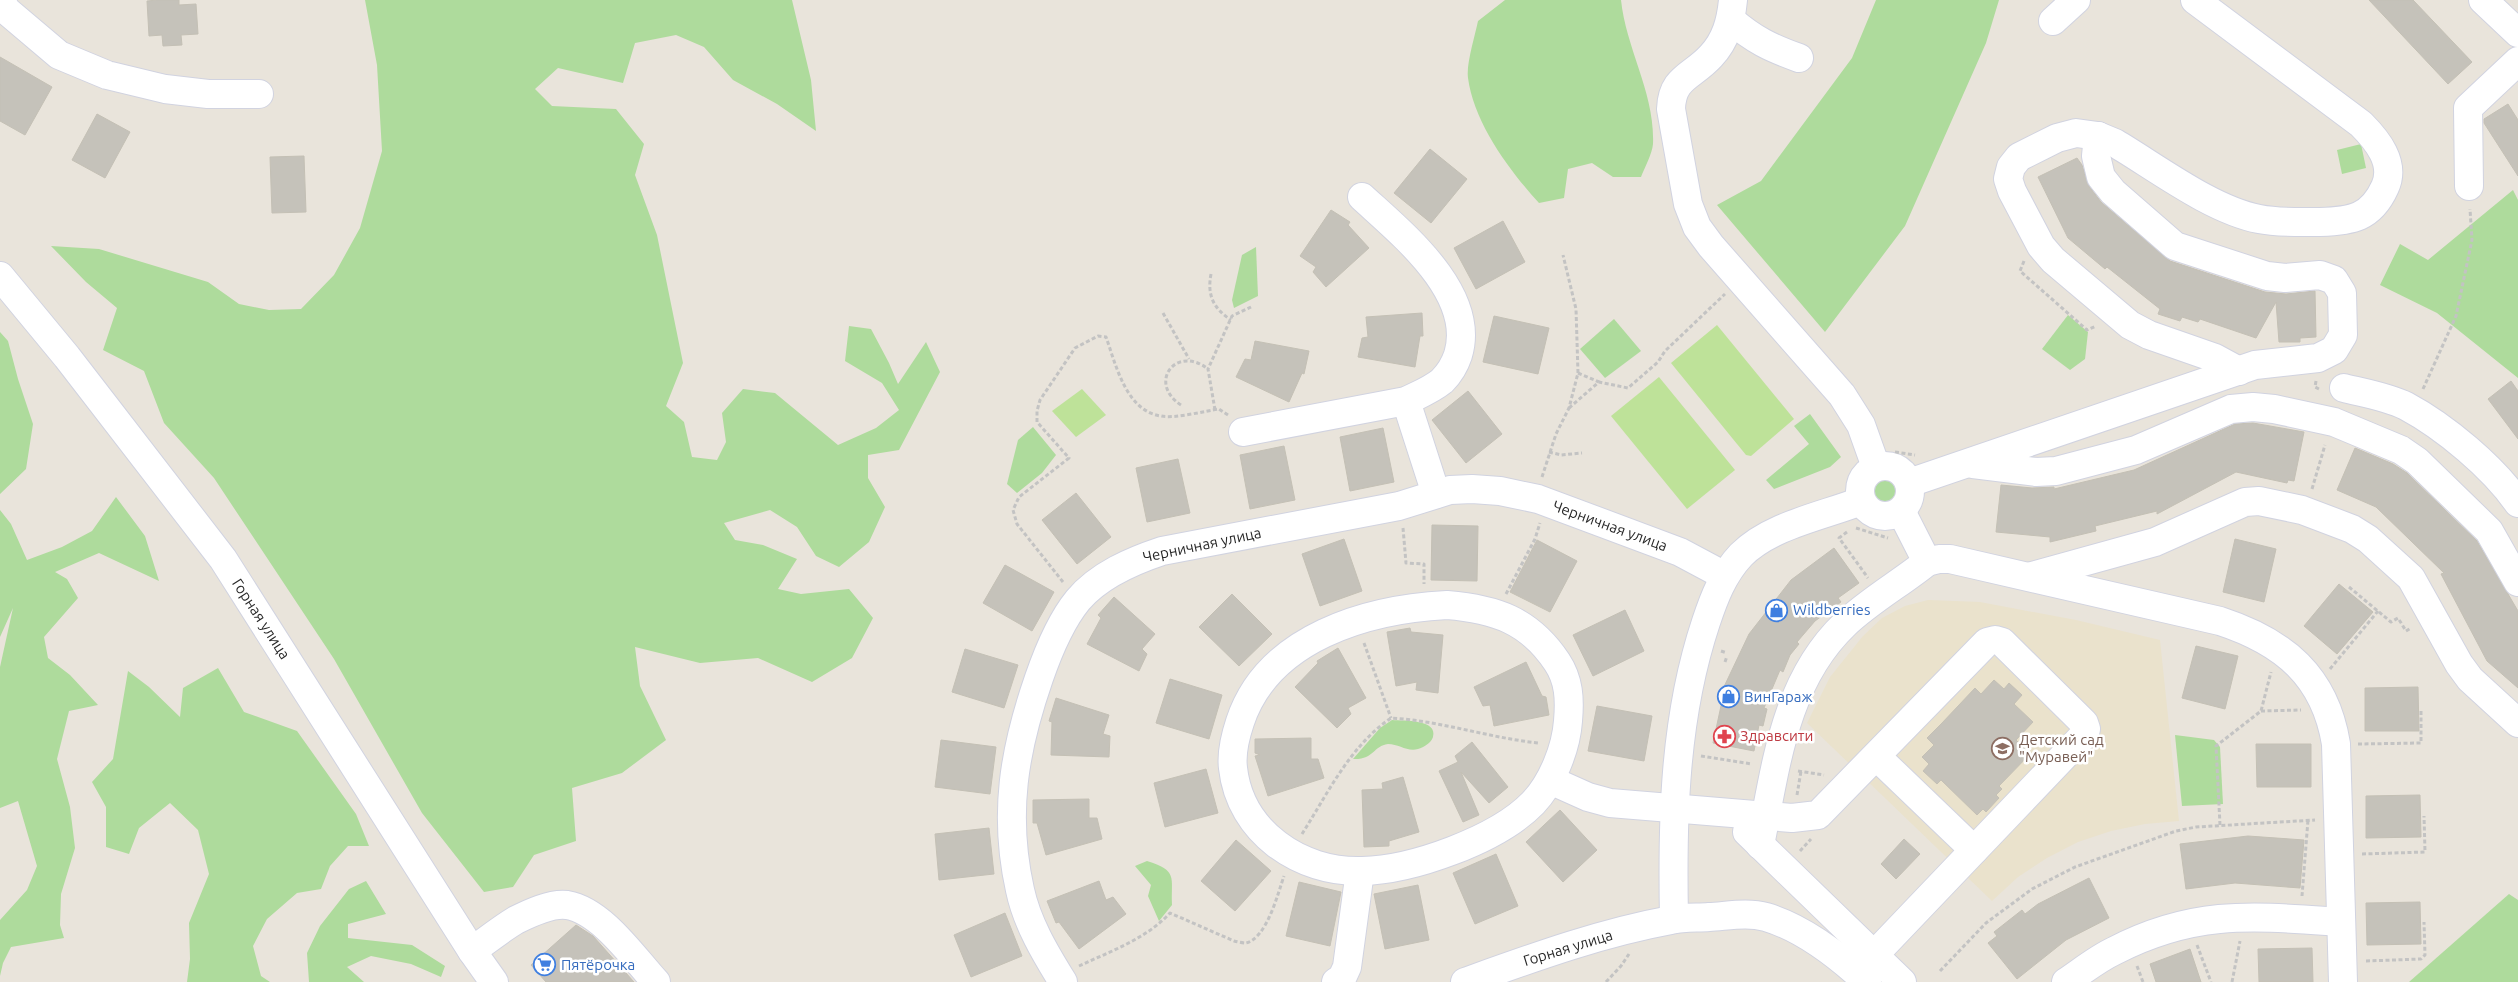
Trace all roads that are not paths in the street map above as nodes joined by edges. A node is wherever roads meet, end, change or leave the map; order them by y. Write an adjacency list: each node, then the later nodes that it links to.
1 (0, 0): 10 (street)
2 (2076, 0): 6 (street)
3 (2195, 0): 11 (street)
4 (2483, 0): 7 (street)
5 (1732, 10): 8 (street); 19 (street)
6 (2054, 21)
7 (2518, 33)
8 (1799, 58)
9 (2518, 61): 12 (street)
10 (259, 94)
11 (2098, 136): 15 (street); 15 (street)
12 (2469, 186)
13 (1362, 196): 17 (street)
14 (0, 276): 41 (street, Горная улица)
15 (2239, 371): 20 (street)
16 (2344, 388): 23 (street)
17 (1406, 401): 18 (street); 22 (street)
18 (1236, 424)
19 (1874, 460): 21 (street); 24 (street)
20 (1966, 463): 21 (street); 29 (street)
21 (1915, 472): 25 (street)
22 (1436, 494): 27 (street, Черничная улица); 43 (street, Черничная улица)
23 (2518, 503)
24 (1855, 511): 25 (street); 27 (street)
25 (1898, 523): 26 (street)
26 (1928, 562): 28 (street); 35 (street)
27 (1724, 576): 33 (street)
28 (2028, 577): 30 (street); 40 (street)
29 (2518, 582)
30 (2518, 723)
31 (1877, 757): 35 (street); 37 (street); 37 (street)
32 (1550, 780): 33 (street); 38 (street); 38 (street)
33 (1673, 808): 34 (street); 39 (street)
34 (1726, 812): 35 (street); 36 (street)
35 (1766, 816): 36 (street)
36 (1760, 845): 42 (street)
37 (1974, 850): 42 (street)
38 (1360, 871): 46 (street)
39 (1674, 919): 47 (street, Горная улица); 48 (street, Горная улица)
40 (2341, 922): 50 (street); 51 (street)
41 (472, 951): 44 (street, Горная улица); 45 (street)
42 (1874, 955): 49 (street)
43 (1071, 974)
44 (494, 982)
45 (656, 982)
46 (1336, 982)
47 (1464, 982)
48 (1867, 982)
49 (1902, 982)
50 (2066, 982)
51 (2343, 982)

